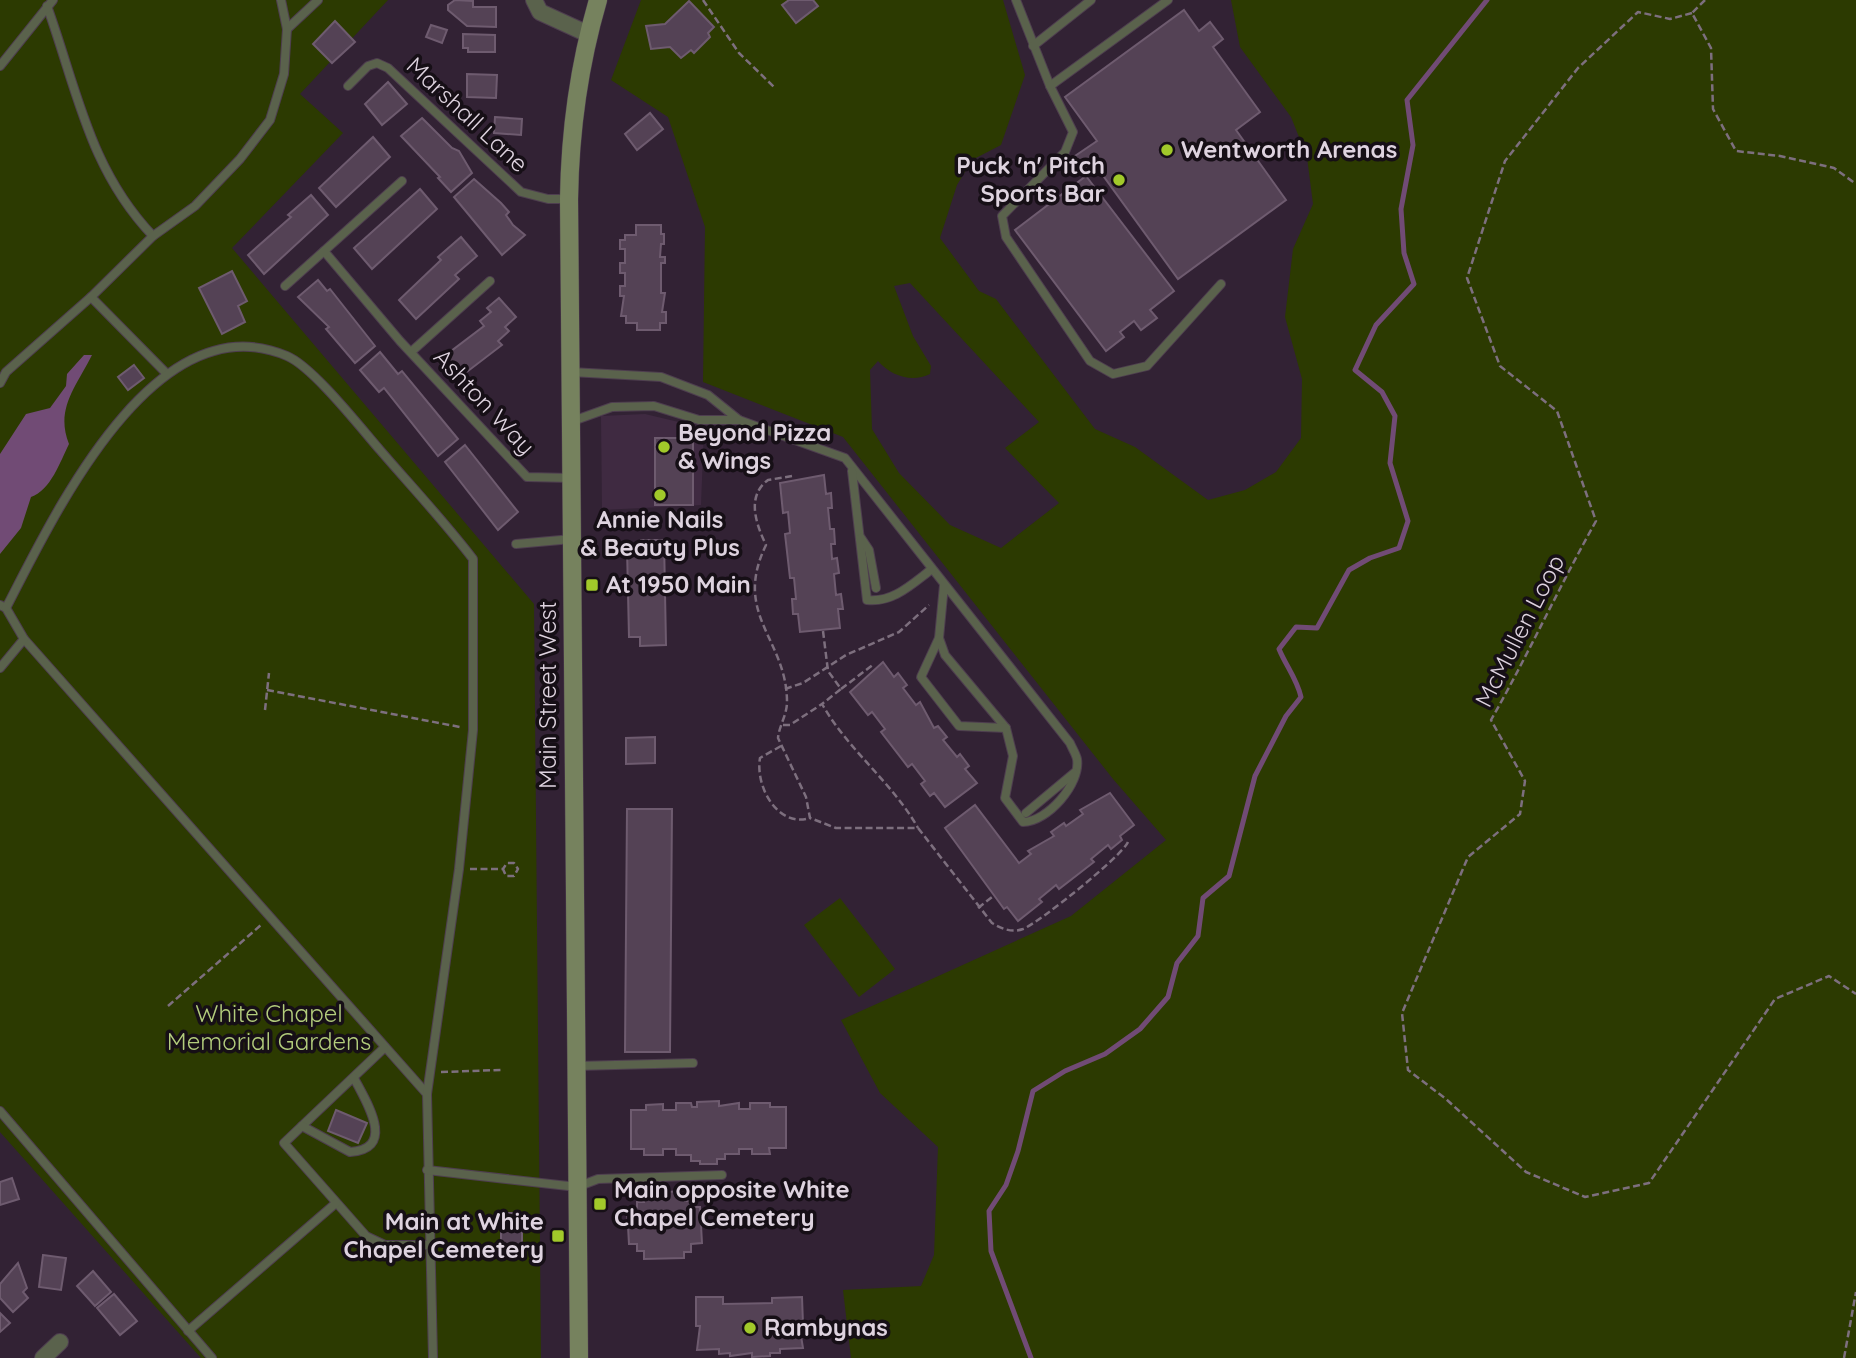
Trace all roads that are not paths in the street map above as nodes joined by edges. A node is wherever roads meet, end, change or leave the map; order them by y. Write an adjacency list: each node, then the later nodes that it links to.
1 (281, 0): 9 (lane)
2 (318, 0): 9 (lane)
3 (534, 0): 10 (street)
4 (598, 0): 10 (main road, Main Street West)
5 (1016, 0): 11 (lane)
6 (1091, 0): 11 (lane)
7 (1168, 0): 14 (lane)
8 (50, 3): 12 (lane); 17 (lane)
9 (287, 29): 17 (lane)
10 (589, 34): 16 (main road, Main Street West)
11 (1033, 47): 14 (lane)
12 (0, 66)
13 (348, 86): 16 (lane, Marshall Lane)
14 (1050, 86): 20 (lane)
15 (402, 181): 18 (lane)
16 (569, 199): 24 (main road, Main Street West)
17 (153, 236): 22 (lane)
18 (324, 251): 21 (lane); 23 (lane, Ashton Way)
19 (490, 281): 23 (lane)
20 (1221, 284)
21 (285, 286)
22 (91, 297): 25 (lane); 26 (lane)
23 (411, 352): 30 (lane, Ashton Way)
24 (570, 372): 27 (lane); 28 (main road, Main Street West)
25 (167, 374): 37 (lane); 48 (lane)
26 (0, 383)
27 (739, 420): 28 (lane); 29 (lane)
28 (570, 422): 30 (main road, Main Street West)
29 (852, 468): 31 (lane); 34 (lane)
30 (571, 478): 32 (main road, Main Street West)
31 (860, 536): 34 (lane); 36 (lane)
32 (572, 539): 33 (lane); 46 (main road, Main Street West)
33 (516, 544)
34 (932, 569): 35 (lane)
35 (944, 585): 38 (lane); 42 (lane)
36 (876, 588)
37 (3, 607): 39 (lane)
38 (939, 638): 41 (lane); 41 (lane)
39 (24, 639): 40 (lane); 44 (lane)
40 (0, 668)
41 (1006, 728): 42 (lane)
42 (1076, 771): 43 (lane)
43 (1026, 813)
44 (384, 1048): 47 (lane); 48 (lane)
45 (693, 1063): 46 (lane)
46 (576, 1066): 53 (main road, Main Street West)
47 (354, 1078): 50 (lane); 50 (lane)
48 (427, 1094): 51 (lane)
49 (0, 1111): 56 (lane)
50 (302, 1126): 54 (lane)
51 (427, 1170): 53 (lane); 55 (lane)
52 (722, 1175): 53 (lane)
53 (577, 1187): 61 (main road, Main Street West)
54 (336, 1203): 55 (lane); 56 (lane)
55 (430, 1245): 60 (lane)
56 (188, 1331): 59 (lane)
57 (60, 1342): 58 (street)
58 (43, 1358)
59 (212, 1358)
60 (433, 1358)
61 (579, 1358)

